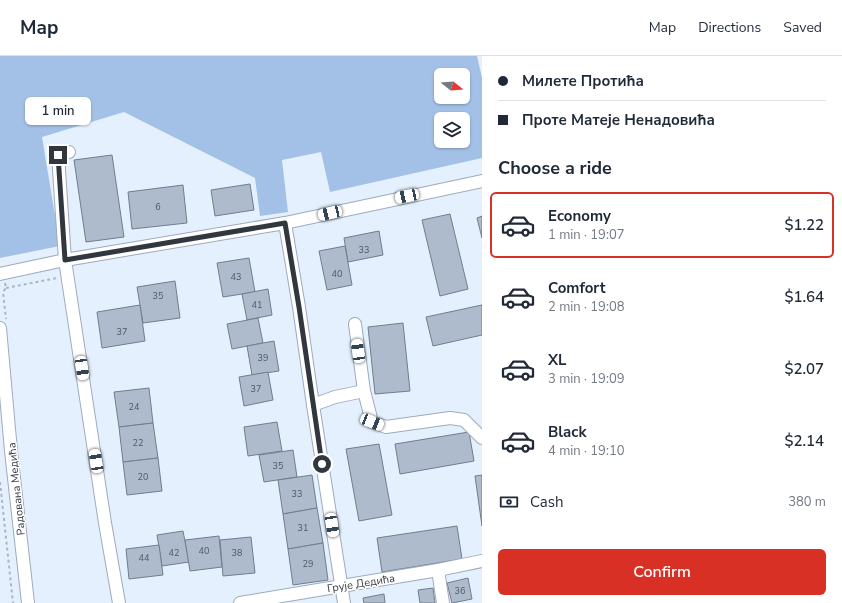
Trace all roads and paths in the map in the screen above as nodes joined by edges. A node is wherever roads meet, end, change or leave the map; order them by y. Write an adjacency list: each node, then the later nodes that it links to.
1 (70, 152): 4 (street)
2 (482, 181): 3 (street)
3 (285, 223): 4 (street); 9 (street)
4 (65, 260): 5 (street); 17 (street)
5 (0, 274)
6 (355, 324): 8 (street)
7 (0, 328): 16 (street, Радована Медића)
8 (364, 391): 9 (street); 10 (street)
9 (312, 405): 14 (street)
10 (482, 438)
11 (0, 482): 15 (path)
12 (482, 561): 13 (street, Грује Дедића)
13 (438, 570): 14 (street, Грује Дедића); 20 (street)
14 (341, 585): 18 (street, Грује Дедића); 19 (street)
15 (13, 603)
16 (28, 603)
17 (119, 603)
18 (240, 603)
19 (344, 603)
20 (443, 603)

